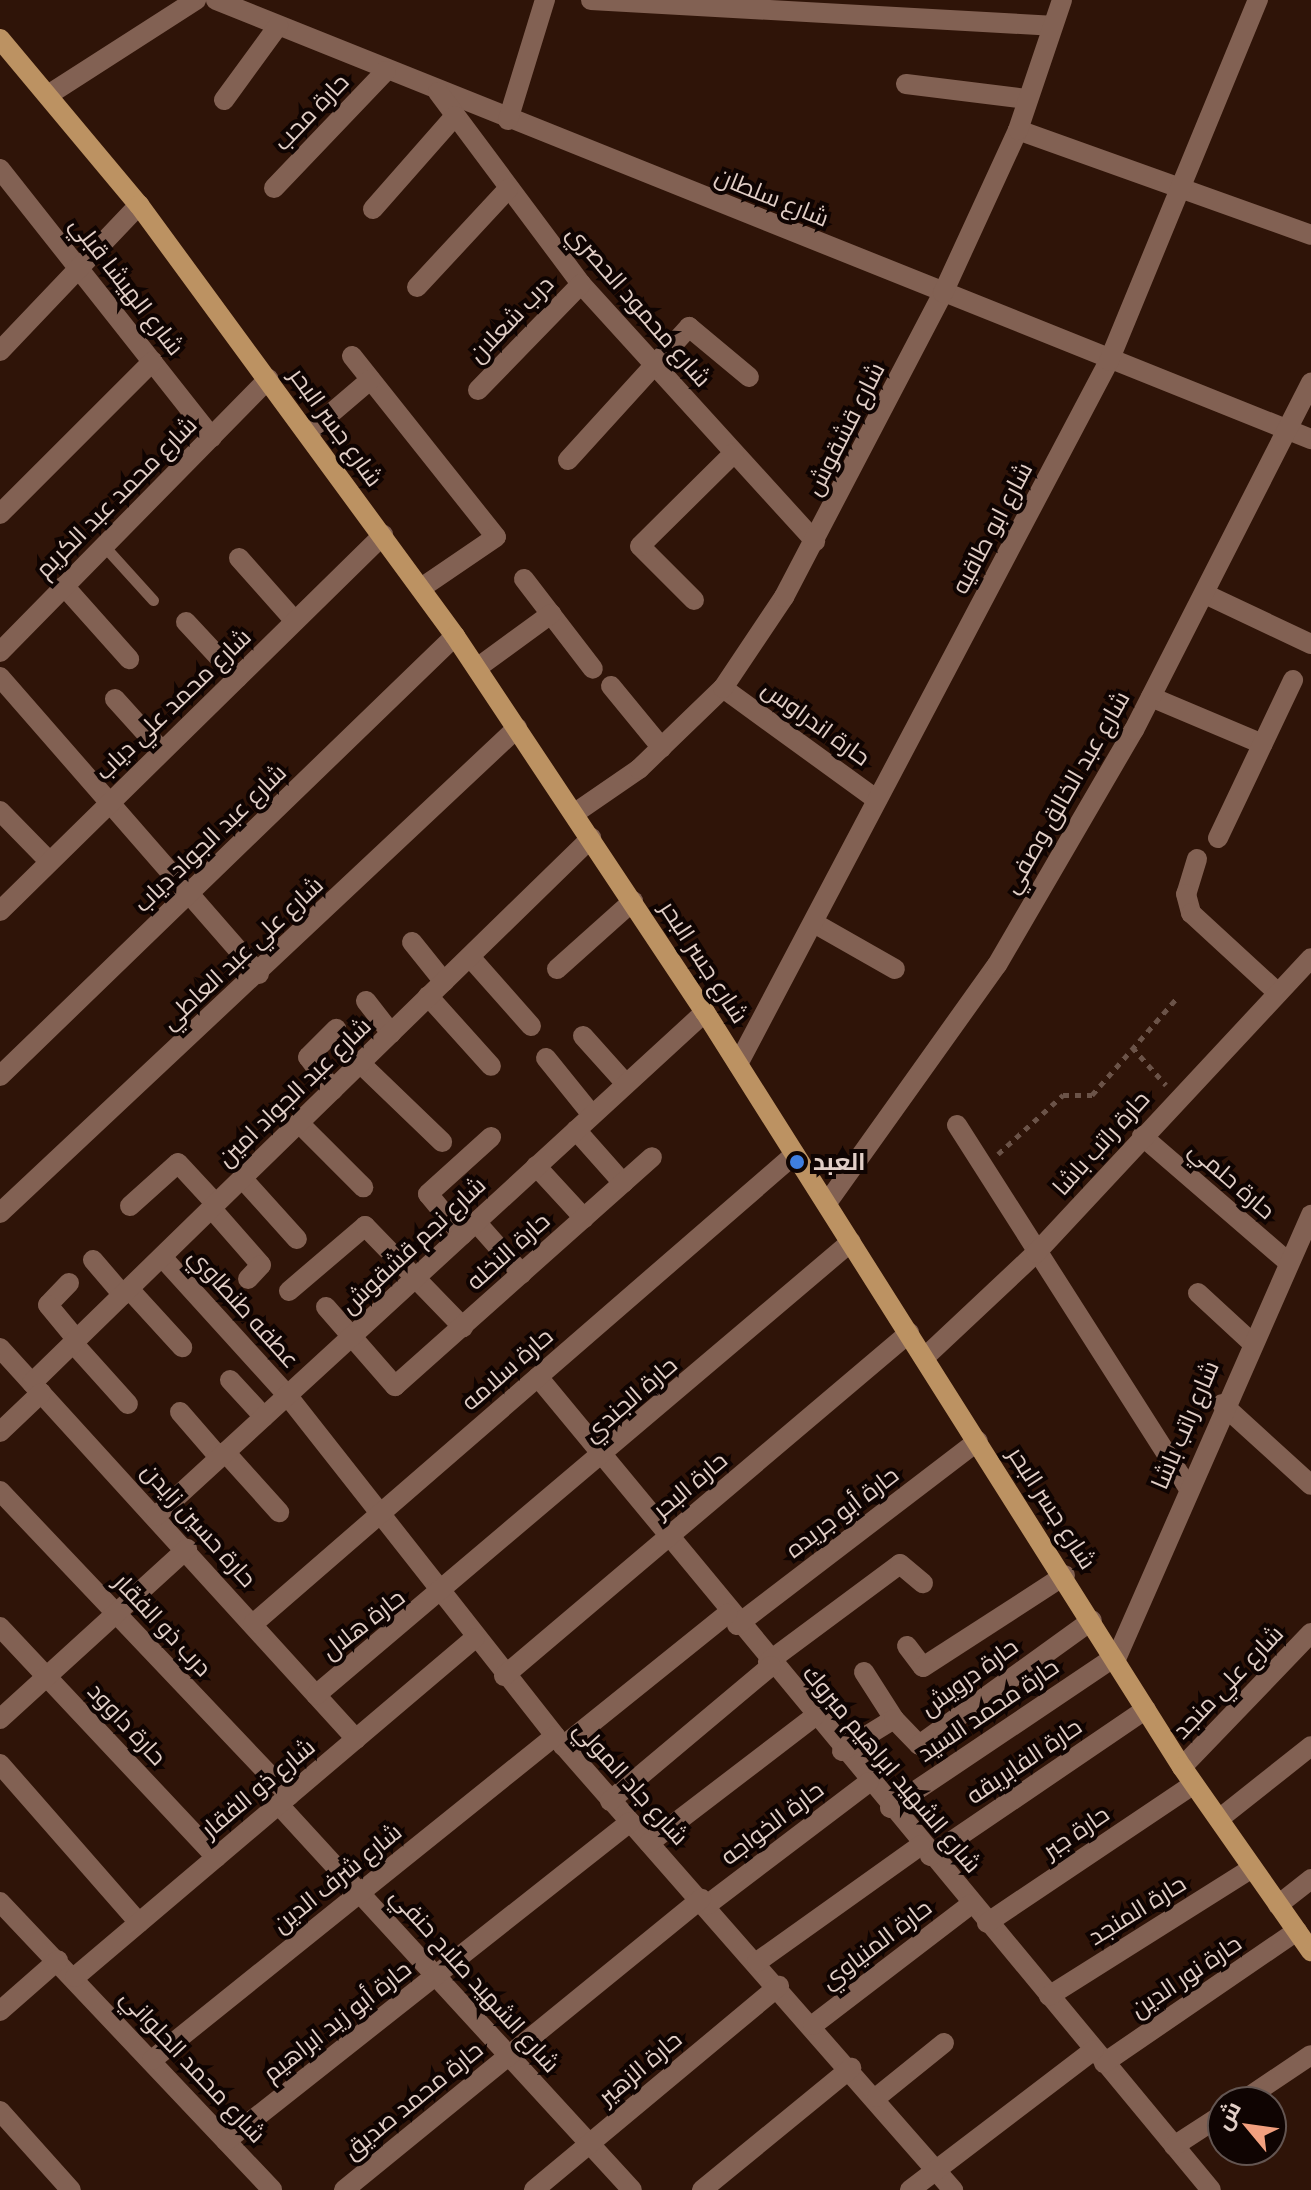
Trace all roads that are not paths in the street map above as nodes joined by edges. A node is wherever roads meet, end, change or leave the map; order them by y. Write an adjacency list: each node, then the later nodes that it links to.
1 (196, 0): 13 (street)
2 (216, 0): 7 (street, شارع سلطان)
3 (545, 0): 17 (street)
4 (591, 0): 8 (street)
5 (1062, 0): 8 (street, شارع قشقوش)
6 (1258, 0): 21 (street, شارع ابو طاقيه)
7 (278, 26): 10 (street, شارع سلطان); 15 (street)
8 (1051, 26): 14 (street, شارع قشقوش)
9 (0, 39): 13 (main road, شارع جسر البحر)
10 (386, 71): 12 (street, شارع سلطان); 20 (street, حارة محب)
11 (906, 84): 14 (street)
12 (438, 92): 16 (street, شارع محمود الحصري); 17 (street, شارع سلطان)
13 (48, 95): 23 (main road, شارع جسر البحر)
14 (1027, 99): 18 (street, شارع قشقوش)
15 (224, 100)
16 (455, 116): 22 (street, شارع محمود الحصري); 24 (street)
17 (508, 120): 29 (street, شارع سلطان)
18 (1018, 130): 21 (street); 29 (street, شارع قشقوش)
19 (0, 169): 26 (street, شارع الهيشا قبلي)
20 (274, 188)
21 (1183, 188): 25 (street); 33 (street, شارع ابو طاقيه)
22 (508, 189): 27 (street, شارع محمود الحصري); 28 (street)
23 (139, 205): 26 (street); 36 (main road, شارع جسر البحر)
24 (373, 209)
25 (1311, 235)
26 (80, 267): 30 (street); 32 (street, شارع الهيشا قبلي)
27 (581, 284): 34 (street, شارع محمود الحصري); 39 (street, درب شعلان)
28 (417, 287)
29 (943, 293): 33 (street, شارع سلطان); 48 (street, شارع قشقوش)
30 (0, 351)
31 (352, 356): 37 (street)
32 (153, 361): 42 (street, شارع الهيشا قبلي); 46 (street)
33 (1109, 361): 40 (street, شارع سلطان); 77 (street, شارع ابو طاقيه)
34 (654, 367): 35 (street); 44 (street, شارع محمود الحصري); 45 (street)
35 (749, 377)
36 (268, 379): 41 (main road, شارع جسر البحر); 42 (street, شارع محمد عبد الكريم)
37 (370, 380): 41 (street); 53 (street)
38 (1311, 383): 40 (street, شارع عبد الخالق وصفي)
39 (478, 390)
40 (1290, 430): 43 (street, شارع سلطان); 54 (street, شارع عبد الخالق وصفي)
41 (308, 433): 47 (main road, شارع جسر البحر)
42 (212, 437): 49 (street, شارع محمد عبد الكريم)
43 (1311, 439)
44 (734, 453): 48 (street, شارع محمود الحصري); 56 (street)
45 (568, 460)
46 (0, 514)
47 (383, 535): 53 (main road, شارع جسر البحر); 58 (street, شارع محمد علي دياب)
48 (815, 541): 70 (street, شارع قشقوش)
49 (104, 546): 52 (street, شارع محمد عبد الكريم); 55 (lane)
50 (239, 558): 58 (street)
51 (524, 579): 57 (street)
52 (64, 586): 62 (street, شارع محمد عبد الكريم); 63 (street)
53 (421, 588): 60 (main road, شارع جسر البحر)
54 (1205, 594): 61 (street); 71 (street, شارع عبد الخالق وصفي)
55 (153, 600)
56 (694, 600)
57 (551, 614): 64 (street); 65 (street)
58 (295, 621): 67 (street, شارع محمد علي دياب)
59 (186, 622): 67 (street)
60 (455, 636): 64 (main road, شارع جسر البحر); 85 (street, شارع عبد الجواد دياب)
61 (1311, 644)
62 (0, 652)
63 (129, 659)
64 (477, 668): 73 (main road, شارع جسر البحر)
65 (593, 669)
66 (0, 677): 78 (street)
67 (238, 678): 76 (street, شارع محمد علي دياب)
68 (1293, 680): 74 (street)
69 (611, 686): 75 (street)
70 (723, 688): 75 (street, شارع قشقوش); 77 (street, حارة اندراوس)
71 (1151, 697): 74 (street); 123 (street, شارع عبد الخالق وصفي)
72 (115, 699): 76 (street)
73 (517, 728): 80 (main road, شارع جسر البحر); 94 (street, شارع علي عبد العاطي)
74 (1262, 744): 82 (street)
75 (662, 748): 80 (street, شارع قشقوش)
76 (162, 751): 78 (street, شارع محمد علي دياب)
77 (877, 800): 88 (street, شارع ابو طاقيه)
78 (110, 803): 84 (street, شارع محمد علي دياب); 85 (street)
79 (0, 811): 84 (street)
80 (575, 813): 81 (main road, شارع جسر البحر)
81 (591, 838): 86 (main road, شارع جسر البحر); 90 (street, شارع عبد الجواد امين)
82 (1218, 838)
83 (1197, 859): 96 (street)
84 (50, 862): 87 (street, شارع محمد علي دياب)
85 (189, 894): 94 (street); 107 (street, شارع عبد الجواد دياب)
86 (633, 901): 92 (street); 98 (main road, شارع جسر البحر)
87 (0, 911)
88 (814, 923): 93 (street); 105 (street, شارع ابو طاقيه)
89 (412, 942): 95 (street)
90 (470, 957): 95 (street, شارع عبد الجواد امين); 99 (street)
91 (1311, 958): 96 (street, حارة راتب باشا)
92 (557, 969)
93 (895, 969)
94 (259, 974): 126 (street, شارع علي عبد العاطي)
95 (436, 989): 101 (street, شارع عبد الجواد امين); 106 (street)
96 (1278, 993): 114 (street, حارة راتب باشا)
97 (366, 1001): 101 (street)
98 (705, 1012): 105 (main road, شارع جسر البحر); 108 (street, شارع نجم قشقوش)
99 (531, 1026)
100 (336, 1029): 109 (street)
101 (391, 1033): 104 (street, شارع عبد الجواد امين)
102 (583, 1036): 108 (street)
103 (546, 1058): 110 (street)
104 (360, 1063): 109 (street, شارع عبد الجواد امين); 116 (street)
105 (738, 1064): 117 (main road, شارع جسر البحر)
106 (491, 1066)
107 (0, 1076)
108 (626, 1084): 110 (street, شارع نجم قشقوش)
109 (333, 1090): 111 (street, شارع عبد الجواد امين)
110 (592, 1115): 113 (street, شارع نجم قشقوش)
111 (299, 1123): 120 (street, شارع عبد الجواد امين); 122 (street)
112 (957, 1125): 132 (street)
113 (576, 1130): 119 (street, شارع نجم قشقوش); 121 (street)
114 (1142, 1136): 132 (street, حارة راتب باشا); 135 (street, حارة حلمي)
115 (491, 1137): 129 (street)
116 (442, 1142)
117 (795, 1154): 123 (main road, شارع جسر البحر); 152 (street, حارة سلامه)
118 (652, 1157): 121 (street, حارة النخله)
119 (536, 1166): 128 (street); 129 (street, شارع نجم قشقوش)
120 (242, 1178): 125 (street, شارع عبد الجواد امين); 130 (street)
121 (623, 1183): 128 (street, حارة النخله)
122 (363, 1187)
123 (827, 1203): 131 (main road, شارع جسر البحر)
124 (130, 1206): 125 (street)
125 (214, 1206): 133 (street, شارع عبد الجواد امين); 138 (street)
126 (0, 1213)
127 (1311, 1215): 135 (street, شارع راتب باشا)
128 (584, 1218): 136 (street, حارة النخله)
129 (469, 1228): 136 (street); 137 (street, شارع نجم قشقوش)
130 (297, 1239)
131 (851, 1242): 145 (main road, شارع جسر البحر); 163 (street, حارة الجندي)
132 (1036, 1253): 151 (street, حارة راتب باشا); 165 (street)
133 (162, 1257): 141 (street, شارع عبد الجواد امين); 155 (street, عطفه طنطاوي)
134 (93, 1260): 141 (street)
135 (1289, 1263): 148 (street, شارع راتب باشا)
136 (522, 1274): 144 (street, حارة النخله)
137 (416, 1277): 140 (street); 144 (street); 146 (street, شارع نجم قشقوش)
138 (248, 1279)
139 (69, 1283): 147 (street)
140 (289, 1291)
141 (126, 1292): 147 (street, شارع عبد الجواد امين); 149 (street)
142 (1198, 1293): 148 (street)
143 (326, 1307): 146 (street)
144 (463, 1327): 146 (street, حارة النخله)
145 (909, 1333): 151 (main road, شارع جسر البحر); 170 (street, حارة البحر)
146 (350, 1338): 155 (street, شارع نجم قشقوش)
147 (75, 1341): 154 (street, شارع عبد الجواد امين); 156 (street)
148 (1250, 1341): 157 (street, شارع راتب باشا)
149 (182, 1347)
150 (0, 1348): 154 (street, حارة حسين زايدن)
151 (924, 1358): 161 (main road, شارع جسر البحر)
152 (538, 1377): 163 (street, شارع الشهيد ابراهيم مبروك); 168 (street, حارة سلامه)
153 (230, 1380): 159 (street)
154 (37, 1388): 160 (street, شارع عبد الجواد امين); 169 (street, حارة حسين زايدن)
155 (287, 1395): 159 (street, شارع نجم قشقوش); 168 (street, شارع جاد المولي)
156 (128, 1404)
157 (1222, 1404): 164 (street); 165 (street, شارع راتب باشا)
158 (180, 1412): 162 (street)
159 (264, 1417): 162 (street, شارع نجم قشقوش)
160 (0, 1432)
161 (978, 1441): 172 (main road, شارع جسر البحر); 176 (street, حارة أبو جريده)
162 (222, 1455): 167 (street); 169 (street, شارع نجم قشقوش)
163 (602, 1457): 170 (street, شارع الشهيد ابراهيم مبروك); 174 (street, حارة الجندي)
164 (1311, 1485)
165 (1187, 1486): 183 (street, شارع راتب باشا)
166 (0, 1491): 175 (street, درب ذو الفقار)
167 (279, 1512)
168 (381, 1513): 174 (street, شارع جاد المولي); 178 (street, حارة سلامه)
169 (156, 1516): 171 (street, حارة حسين زايدن)
170 (670, 1536): 176 (street, شارع الشهيد ابراهيم مبروك); 186 (street, حارة البحر)
171 (187, 1549): 175 (street); 178 (street, حارة حسين زايدن)
172 (1065, 1575): 177 (main road, شارع جسر البحر); 182 (street)
173 (923, 1583): 184 (street)
174 (443, 1595): 181 (street, شارع جاد المولي); 188 (street, حارة هلال)
175 (116, 1613): 187 (street); 200 (street, درب ذو الفقار)
176 (732, 1620): 184 (street, شارع الشهيد ابراهيم مبروك); 194 (street, حارة أبو جريده)
177 (1092, 1620): 183 (main road, شارع جسر البحر); 192 (street, حارة درويش)
178 (253, 1624): 188 (street, حارة حسين زايدن)
179 (0, 1627): 187 (street, حارة داوود)
180 (1311, 1633): 198 (street, شارع علي منجد)
181 (475, 1638): 186 (street, شارع جاد المولي); 193 (street, شارع ذو الفقار)
182 (907, 1646)
183 (1116, 1658): 189 (main road, شارع جسر البحر); 202 (street, حارة محمد السيد)
184 (770, 1664): 190 (street, شارع الشهيد ابراهيم مبروك); 201 (street)
185 (864, 1672): 192 (street)
186 (504, 1676): 194 (street, شارع جاد المولي)
187 (47, 1677): 191 (street); 207 (street, حارة داوود)
188 (316, 1695): 193 (street, حارة حسين زايدن)
189 (1146, 1709): 198 (main road, شارع جسر البحر); 206 (street, حارة الفابريقه)
190 (814, 1717): 196 (street, شارع الشهيد ابراهيم مبروك); 205 (street)
191 (0, 1719)
192 (894, 1719): 196 (street, حارة درويش)
193 (356, 1739): 200 (street, شارع ذو الفقار)
194 (559, 1741): 201 (street, شارع جاد المولي); 210 (street, شارع شرف الدين)
195 (1311, 1746): 203 (street)
196 (842, 1751): 199 (street, شارع الشهيد ابراهيم مبروك)
197 (0, 1764): 215 (street)
198 (1188, 1776): 203 (main road, شارع جسر البحر); 216 (street, حارة جبر)
199 (869, 1782): 202 (street, شارع الشهيد ابراهيم مبروك); 212 (street, حارة الخواجه)
200 (284, 1800): 207 (street, شارع ذو الفقار); 210 (street, شارع الشهيد صلاح حنفي)
201 (610, 1801): 204 (street, شارع جاد المولي)
202 (890, 1808): 206 (street, شارع الشهيد ابراهيم مبروك)
203 (1219, 1819): 208 (main road, شارع جسر البحر)
204 (630, 1822): 205 (street, شارع جاد المولي); 221 (street, حارة أبو زيد ابراهيم)
205 (649, 1843): 212 (street, شارع جاد المولي)
206 (926, 1850): 213 (street, شارع الشهيد ابراهيم مبروك); 220 (street, حارة الفابريقه)
207 (216, 1857): 215 (street, شارع ذو الفقار)
208 (1252, 1868): 214 (main road, شارع جسر البحر); 224 (street, حارة المنجد)
209 (1311, 1879): 214 (street)
210 (361, 1893): 221 (street, شارع الشهيد صلاح حنفي); 231 (street, شارع شرف الدين)
211 (0, 1902): 219 (street, شارع محمد الحلواني)
212 (704, 1902): 220 (street, شارع جاد المولي); 228 (street, حارة محمد صديق)
213 (971, 1904): 216 (street, شارع الشهيد ابراهيم مبروك); 226 (street, حارة المنياوي)
214 (1278, 1905): 217 (main road, شارع جسر البحر)
215 (139, 1923): 222 (street, شارع ذو الفقار)
216 (987, 1923): 224 (street, شارع الشهيد ابراهيم مبروك)
217 (1297, 1931): 218 (main road, شارع جسر البحر); 230 (street, حارة نور الدين)
218 (1311, 1951)
219 (58, 1960): 222 (street, شارع محمد الحلواني); 225 (street)
220 (757, 1962): 223 (street, شارع جاد المولي)
221 (436, 1976): 228 (street, شارع الشهيد صلاح حنفي); 237 (street, حارة أبو زيد ابراهيم)
222 (75, 1977): 231 (street, شارع محمد الحلواني)
223 (779, 1986): 226 (street, شارع جاد المولي); 238 (street, حارة الزهير)
224 (1049, 1996): 230 (street, شارع الشهيد ابراهيم مبروك)
225 (0, 2011)
226 (813, 2025): 232 (street, شارع جاد المولي)
227 (944, 2043): 234 (street)
228 (509, 2055): 238 (street, شارع الشهيد صلاح حنفي); 243 (street, حارة محمد صديق)
229 (1311, 2055): 233 (street)
230 (1099, 2057): 239 (street, شارع الشهيد ابراهيم مبروك); 240 (street, حارة نور الدين)
231 (152, 2060): 237 (street, شارع محمد الحلواني)
232 (851, 2068): 234 (street, شارع جاد المولي); 246 (street)
233 (1265, 2086)
234 (877, 2097): 240 (street, شارع جاد المولي)
235 (0, 2111): 241 (street)
236 (1207, 2124): 239 (street)
237 (226, 2141): 242 (street, شارع محمد الحلواني)
238 (590, 2144): 244 (street, حارة الزهير); 245 (street, شارع الشهيد صلاح حنفي)
239 (1174, 2146): 249 (street, شارع الشهيد ابراهيم مبروك)
240 (936, 2170): 247 (street, حارة نور الدين); 248 (street, شارع جاد المولي)
241 (71, 2190)
242 (272, 2190)
243 (344, 2190)
244 (534, 2190)
245 (632, 2190)
246 (702, 2190)
247 (910, 2190)
248 (953, 2190)
249 (1211, 2190)

